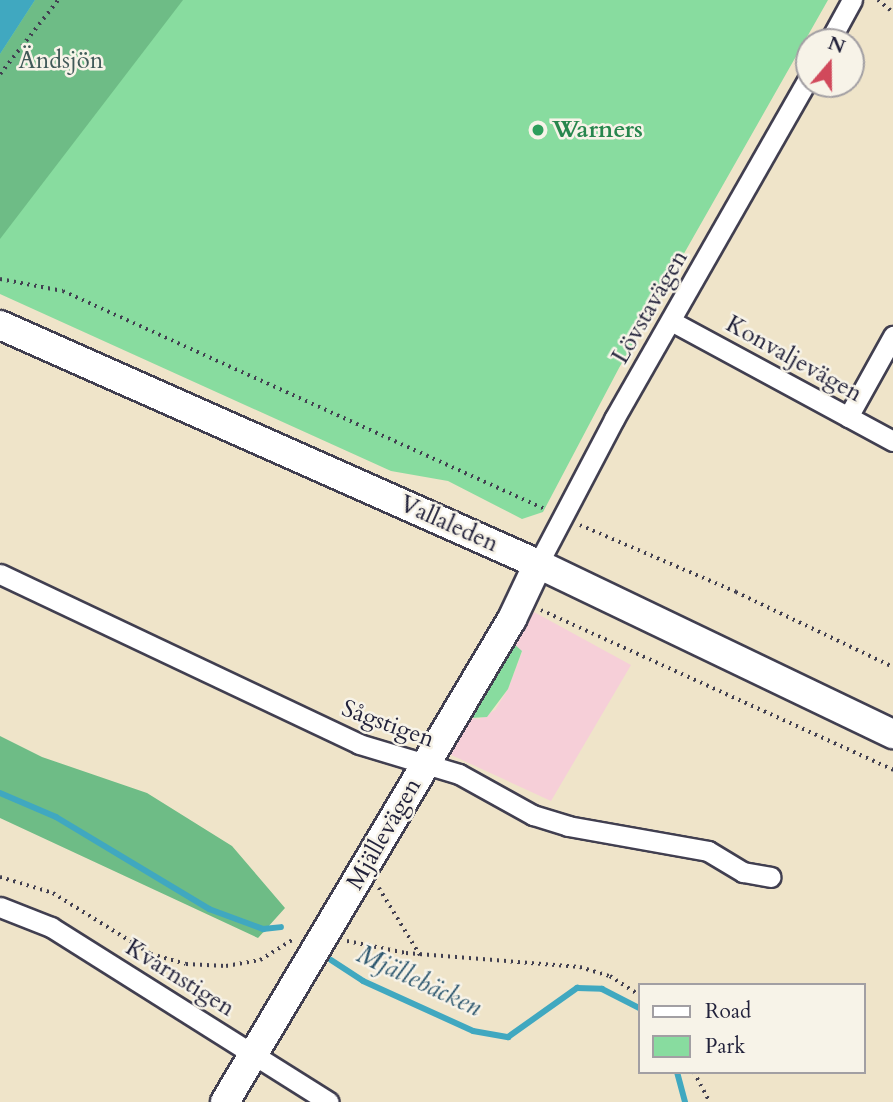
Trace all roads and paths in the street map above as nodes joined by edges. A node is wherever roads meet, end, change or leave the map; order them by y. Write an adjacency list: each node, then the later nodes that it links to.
1 (58, 0): 6 (path)
2 (852, 0): 5 (street)
3 (878, 0): 4 (path)
4 (893, 12)
5 (837, 28)
6 (0, 74)
7 (797, 98): 9 (street, Lövstavägen)
8 (0, 279): 14 (path)
9 (671, 321): 12 (street, Konvaljevägen); 14 (street, Lövstavägen)
10 (0, 325): 15 (main road, Vallaleden)
11 (893, 336): 12 (street)
12 (848, 417): 13 (street, Konvaljevägen)
13 (893, 442)
14 (564, 517): 15 (street, Lövstavägen); 18 (path)
15 (538, 564): 17 (main road, Mjällevägen); 19 (main road, Vallaleden)
16 (0, 574): 20 (street, Sågstigen)
17 (521, 601): 20 (main road, Mjällevägen); 21 (path)
18 (893, 667)
19 (893, 734)
20 (425, 764): 22 (main road, Mjällevägen); 23 (street, Sågstigen)
21 (893, 770)
22 (365, 865): 25 (path); 26 (main road, Mjällevägen)
23 (771, 877)
24 (0, 907): 26 (street, Kvarnstigen)
25 (420, 955)
26 (253, 1054): 28 (main road, Mjällevägen); 29 (street, Kvarnstigen)
27 (695, 1074): 30 (path)
28 (225, 1102)
29 (329, 1102)
30 (710, 1102)

